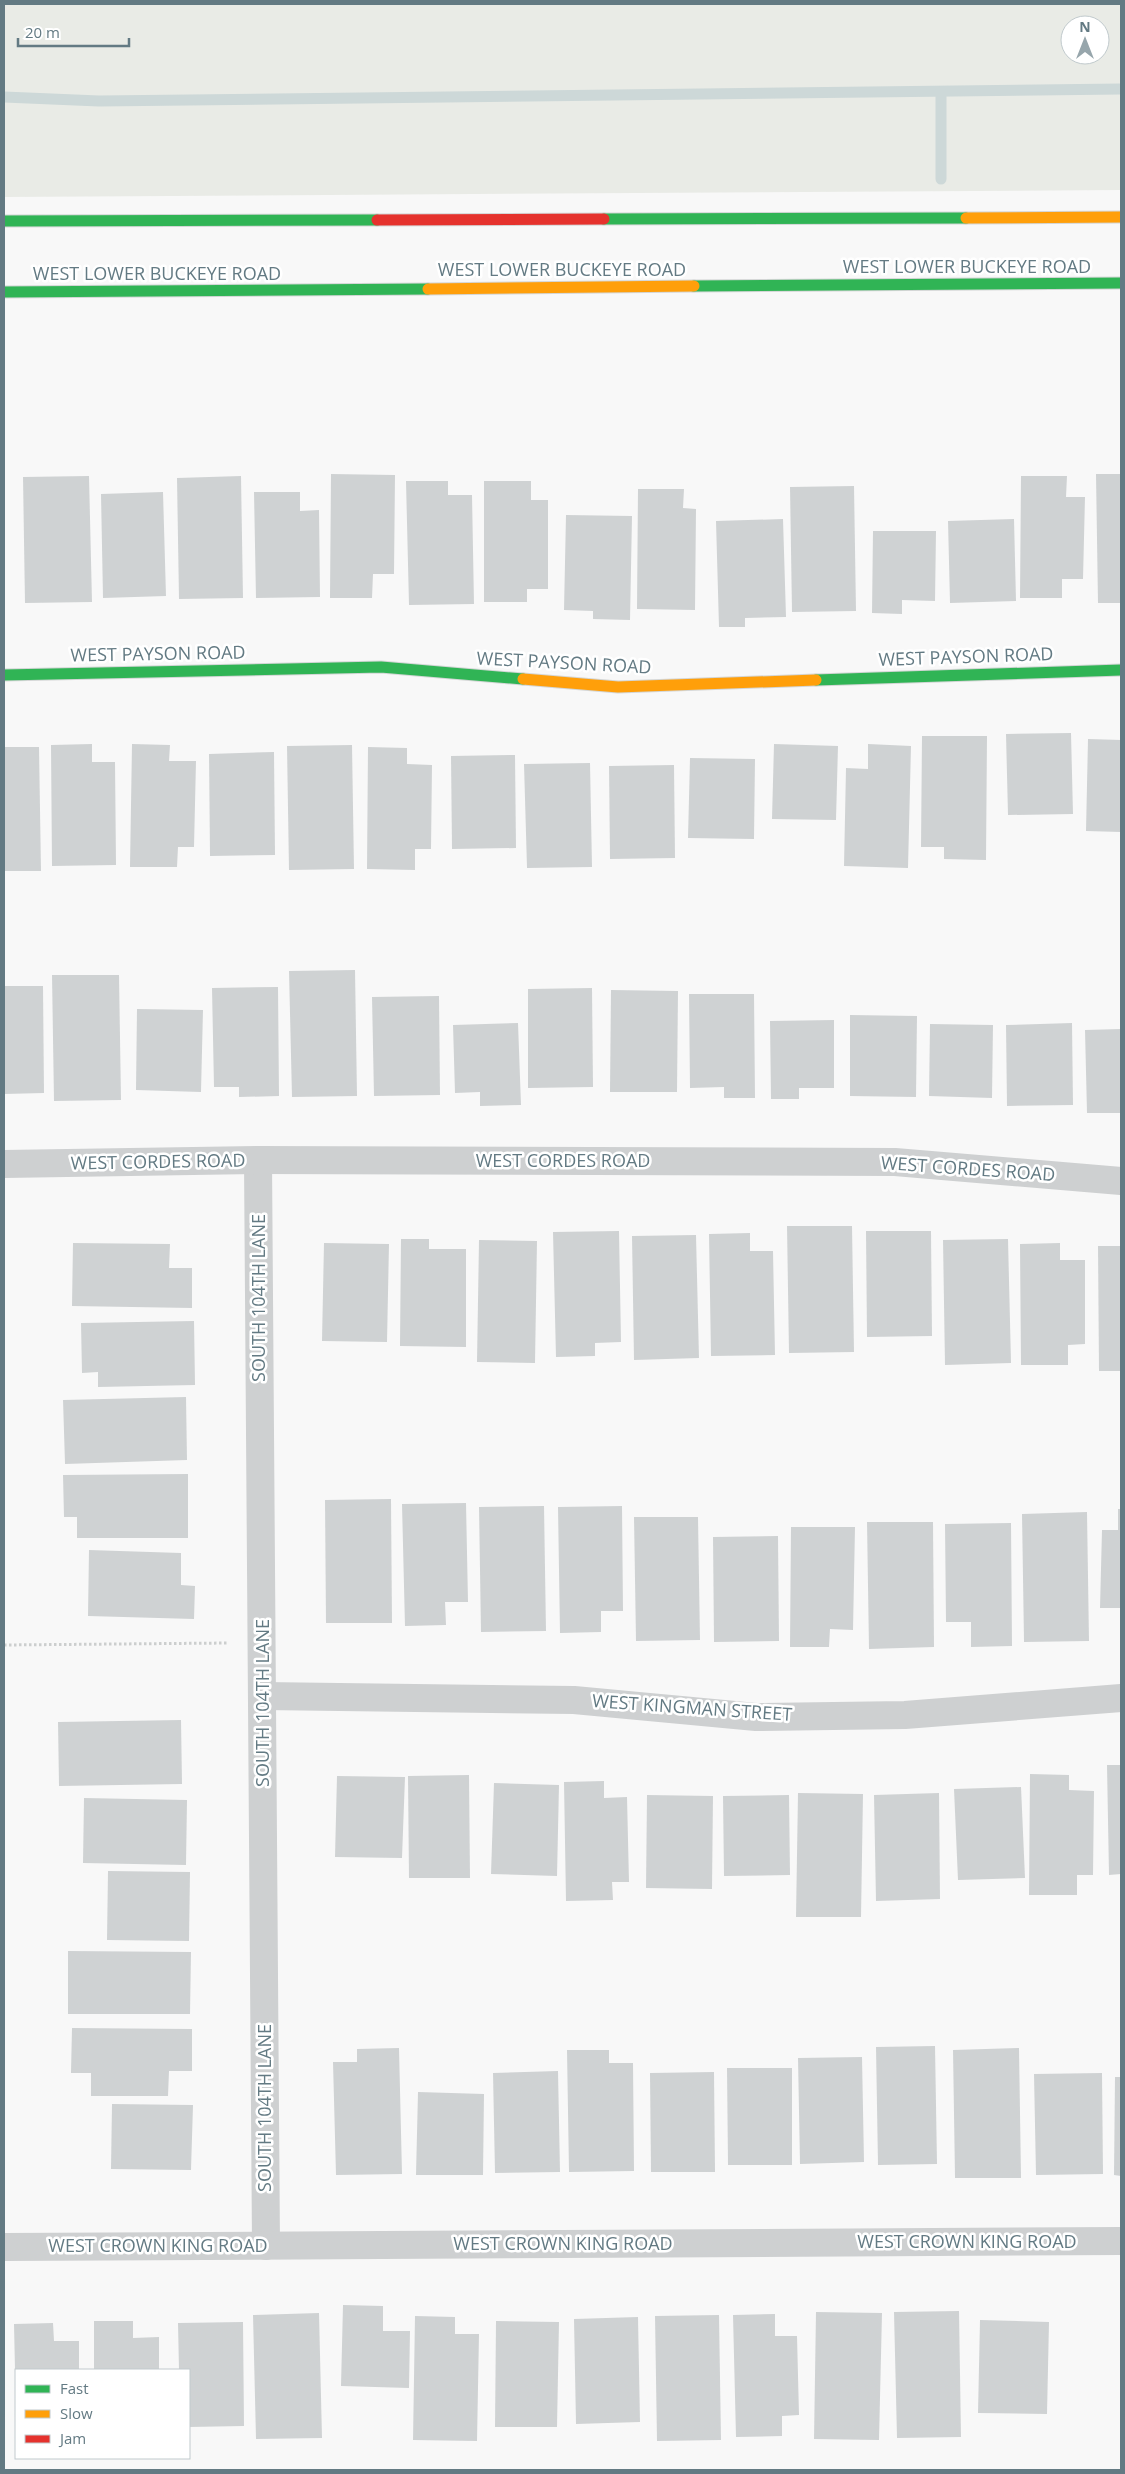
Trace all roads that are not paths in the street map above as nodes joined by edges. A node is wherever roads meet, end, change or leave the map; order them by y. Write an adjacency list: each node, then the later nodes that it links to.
1 (1121, 217): 2 (main road)
2 (4, 221)
3 (1121, 283): 4 (main road, WEST LOWER BUCKEYE ROAD)
4 (4, 292)
5 (1121, 670): 6 (main road, WEST PAYSON ROAD)
6 (4, 675)
7 (258, 1160): 8 (street, WEST CORDES ROAD); 9 (street, WEST CORDES ROAD); 10 (street, SOUTH 104TH LANE)
8 (4, 1164)
9 (1121, 1181)
10 (263, 1696): 11 (street, WEST KINGMAN STREET); 13 (street, SOUTH 104TH LANE)
11 (1121, 1698)
12 (1121, 2241): 13 (street, WEST CROWN KING ROAD)
13 (266, 2246): 14 (street, WEST CROWN KING ROAD)
14 (4, 2247)

